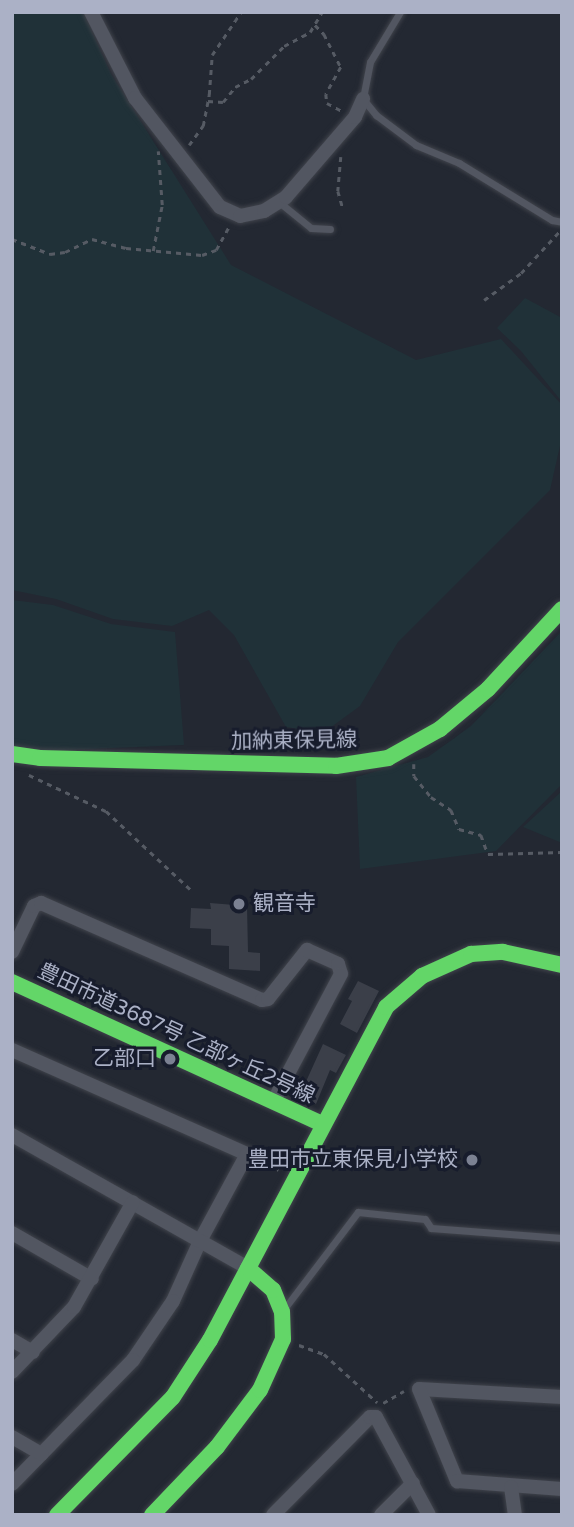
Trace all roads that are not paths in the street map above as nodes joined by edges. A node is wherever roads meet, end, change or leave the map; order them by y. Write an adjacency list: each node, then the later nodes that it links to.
1 (91, 12): 4 (street)
2 (400, 12): 3 (lane)
3 (363, 99): 4 (street); 5 (lane)
4 (279, 202): 6 (lane)
5 (562, 223)
6 (330, 229)
7 (562, 608): 8 (street, 加納東保見線)
8 (12, 754)
9 (12, 952): 13 (street)
10 (562, 965): 14 (street)
11 (12, 982): 13 (street, 豊田市道3687号 乙部ヶ丘2号線)
12 (12, 1050): 19 (street)
13 (273, 1102): 14 (street, 豊田市道3687号 乙部ヶ丘2号線)
14 (322, 1124): 20 (street)
15 (12, 1135): 16 (street)
16 (133, 1202): 19 (street); 21 (street)
17 (12, 1233): 21 (street)
18 (562, 1238): 22 (lane)
19 (200, 1241): 20 (street); 28 (street)
20 (248, 1268): 22 (street); 33 (street)
21 (92, 1279): 24 (street)
22 (282, 1312): 34 (street)
23 (12, 1340): 24 (street)
24 (33, 1352): 25 (street)
25 (12, 1372)
26 (562, 1397): 31 (street)
27 (12, 1437): 28 (street)
28 (42, 1454): 30 (street)
29 (414, 1483): 35 (street); 36 (street); 37 (street)
30 (12, 1484)
31 (511, 1487): 32 (street); 38 (street)
32 (562, 1489)
33 (57, 1515)
34 (152, 1515)
35 (272, 1515)
36 (381, 1515)
37 (429, 1515)
38 (515, 1515)

